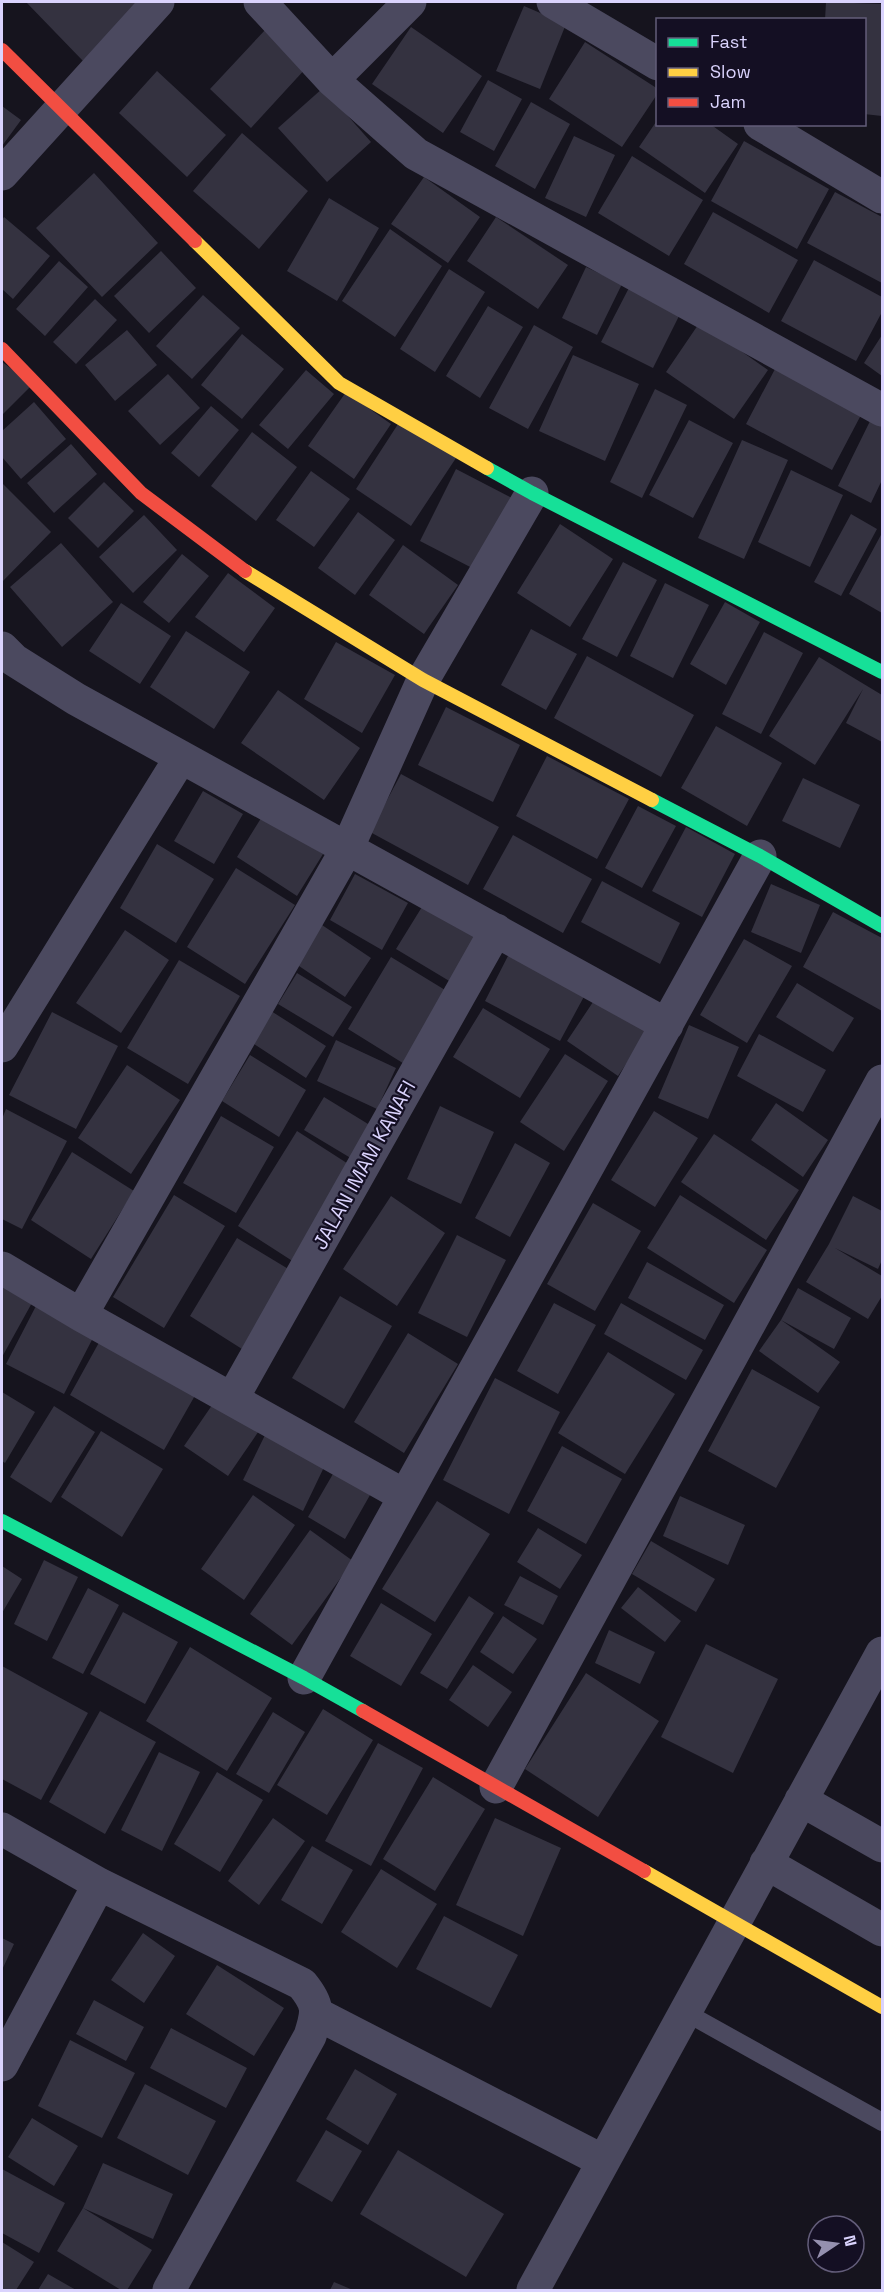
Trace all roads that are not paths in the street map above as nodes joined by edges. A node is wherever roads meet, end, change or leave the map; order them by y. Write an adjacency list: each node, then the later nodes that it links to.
1 (158, 2): 8 (street)
2 (260, 2): 7 (street)
3 (410, 2): 7 (street)
4 (553, 2): 6 (street)
5 (2, 50): 8 (street)
6 (656, 63)
7 (332, 80): 13 (street)
8 (61, 109): 10 (street); 14 (street)
9 (763, 126): 11 (street)
10 (2, 174)
11 (882, 197)
12 (2, 349): 17 (street)
13 (882, 410)
14 (532, 493): 16 (street); 17 (street)
15 (2, 648): 18 (street)
16 (882, 672)
17 (423, 680): 19 (street); 20 (street)
18 (181, 757): 19 (street); 24 (street)
19 (347, 849): 22 (street); 27 (street)
20 (760, 856): 21 (street); 23 (street)
21 (882, 926)
22 (496, 930): 23 (street); 28 (street, JALAN IMAM KANAFI)
23 (667, 1024): 29 (street)
24 (4, 1037)
25 (882, 1081): 33 (street)
26 (2, 1268): 27 (street)
27 (81, 1315): 28 (street)
28 (232, 1399): 29 (street)
29 (405, 1496): 32 (street)
30 (2, 1521): 32 (street)
31 (882, 1653): 34 (street)
32 (304, 1678): 33 (street)
33 (496, 1787): 39 (street)
34 (801, 1800): 36 (street); 37 (street)
35 (2, 1829): 38 (street)
36 (882, 1846)
37 (766, 1863): 39 (street); 40 (street)
38 (99, 1884): 43 (street); 44 (street)
39 (734, 1923): 41 (street); 42 (street)
40 (882, 1930)
41 (882, 2007)
42 (685, 2012): 45 (lane); 46 (street)
43 (317, 2014): 46 (street); 47 (street)
44 (2, 2065)
45 (882, 2122)
46 (603, 2162): 48 (street)
47 (170, 2290)
48 (533, 2290)

